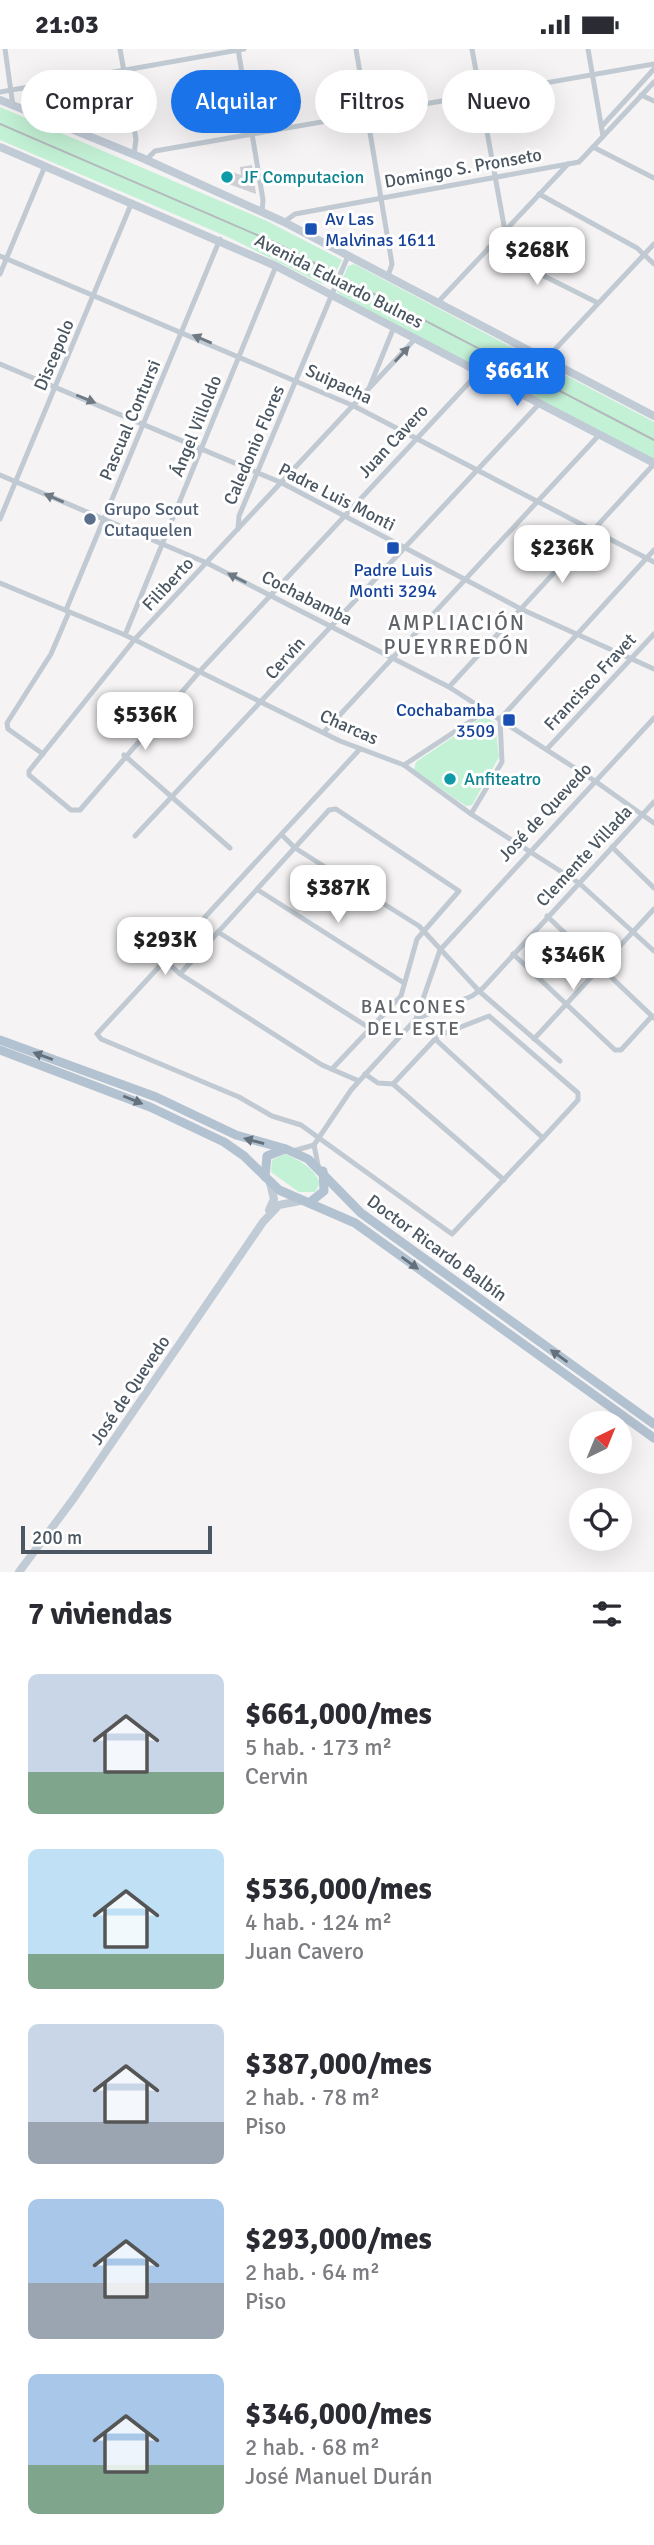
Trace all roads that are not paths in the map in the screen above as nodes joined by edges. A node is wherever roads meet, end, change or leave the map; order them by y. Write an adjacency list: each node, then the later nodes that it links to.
1 (5, 49): 17 (street)
2 (120, 49): 8 (street)
3 (240, 49): 9 (street); 10 (street)
4 (356, 49): 11 (street)
5 (472, 49): 12 (street)
6 (587, 49): 13 (street)
7 (654, 67): 13 (street); 18 (street)
8 (124, 70)
9 (129, 70)
10 (243, 70)
11 (360, 70)
12 (476, 70)
13 (592, 73): 14 (street); 24 (street)
14 (555, 80)
15 (654, 82): 20 (street)
16 (21, 88): 17 (street)
17 (12, 90): 19 (street); 23 (street)
18 (635, 90): 20 (street); 24 (street)
19 (0, 92)
20 (641, 95): 22 (street); 29 (street)
21 (0, 100): 23 (main road)
22 (654, 101)
23 (13, 106): 32 (main road)
24 (601, 126): 29 (street)
25 (135, 133): 32 (street)
26 (251, 133): 33 (street); 41 (street)
27 (370, 133): 39 (street)
28 (487, 133): 37 (street)
29 (603, 136): 31 (street)
30 (0, 147): 35 (main road, Avenida Eduardo Bulnes)
31 (593, 147): 34 (street); 36 (street)
32 (134, 155): 33 (main road)
33 (146, 160): 41 (main road)
34 (568, 165): 37 (street, Domingo S. Pronseto); 38 (street)
35 (45, 166): 40 (main road, Avenida Eduardo Bulnes); 49 (street)
36 (654, 178)
37 (494, 179): 39 (street, Domingo S. Pronseto); 43 (street)
38 (539, 194): 43 (street); 47 (street)
39 (381, 197): 42 (street, Domingo S. Pronseto); 53 (street)
40 (132, 202): 44 (main road, Avenida Eduardo Bulnes); 54 (street, Discepolo)
41 (262, 212): 42 (main road)
42 (284, 222): 48 (main road)
43 (505, 231): 46 (street)
44 (220, 239): 51 (main road, Avenida Eduardo Bulnes); 59 (street, Pascual Contursi)
45 (654, 244): 47 (street)
46 (488, 248): 56 (street); 57 (street)
47 (645, 253): 50 (street); 57 (street)
48 (348, 256): 53 (main road); 55 (street, Caledonio Flores)
49 (3, 258): 52 (street); 54 (street, Suipacha)
50 (654, 264)
51 (276, 266): 55 (main road, Avenida Eduardo Bulnes); 61 (street, Ángel Villoldo)
52 (0, 274)
53 (388, 276): 56 (main road)
54 (95, 294): 59 (street, Suipacha); 66 (street, Discepolo)
55 (332, 295): 58 (main road, Avenida Eduardo Bulnes); 65 (street, Caledonio Flores)
56 (438, 302): 62 (main road)
57 (598, 303): 62 (street)
58 (394, 327): 60 (main road, Avenida Eduardo Bulnes); 67 (street, Filiberto)
59 (183, 331): 61 (street, Suipacha, one-way to 59); 71 (street, Pascual Contursi)
60 (416, 338): 64 (main road, Avenida Eduardo Bulnes); 67 (street, Filiberto, one-way to 60)
61 (240, 355): 65 (street, Suipacha); 74 (street, Ángel Villoldo)
62 (546, 359): 70 (main road)
63 (0, 364): 66 (street, Padre Luis Monti)
64 (479, 371): 68 (main road, Avenida Eduardo Bulnes); 73 (street, Juan Cavero)
65 (297, 380): 69 (street, Suipacha); 77 (street, Caledonio Flores)
66 (55, 386): 71 (street, Padre Luis Monti, one-way to 71); 79 (street, Discepolo)
67 (368, 390): 69 (street, Filiberto)
68 (540, 404): 72 (main road, Avenida Eduardo Bulnes); 76 (street, Cervin)
69 (354, 406): 73 (street, Suipacha); 80 (street, Filiberto)
70 (653, 414)
71 (144, 423): 74 (street, Padre Luis Monti); 84 (street, Pascual Contursi)
72 (600, 434): 75 (main road, Avenida Eduardo Bulnes); 81 (street)
73 (416, 437): 76 (street, Suipacha); 82 (street, Juan Cavero)
74 (202, 447): 77 (street, Padre Luis Monti); 87 (street, Ángel Villoldo)
75 (654, 463): 86 (street)
76 (477, 470): 81 (street, Suipacha); 88 (street, Cervin)
77 (258, 472): 80 (street, Padre Luis Monti); 85 (street, Caledonio Flores)
78 (0, 475): 79 (street, Cochabamba)
79 (15, 482): 83 (street, Discepolo); 84 (street, Cochabamba, one-way to 79)
80 (282, 483): 82 (street, Padre Luis Monti); 85 (street, Filiberto)
81 (538, 502): 86 (street, Suipacha); 93 (street)
82 (343, 515): 88 (street, Padre Luis Monti); 95 (street, Juan Cavero)
83 (0, 519)
84 (104, 519): 87 (street, Cochabamba); 97 (street, Pascual Contursi)
85 (238, 530): 92 (street, Filiberto)
86 (593, 531): 90 (street, Suipacha); 96 (street)
87 (162, 544): 92 (street, Cochabamba); 101 (street, Ángel Villoldo)
88 (405, 548): 93 (street, Padre Luis Monti); 98 (street, Cervin)
89 (654, 550): 90 (street)
90 (647, 558): 91 (street, Suipacha); 99 (street)
91 (654, 562)
92 (208, 563): 95 (street, Cochabamba, one-way to 92); 102 (street, Filiberto)
93 (466, 580): 96 (street, Padre Luis Monti); 103 (street)
94 (0, 583): 97 (street, Charcas)
95 (270, 594): 98 (street, Cochabamba); 106 (street, Juan Cavero)
96 (522, 609): 99 (street, Padre Luis Monti); 107 (street)
97 (67, 611): 101 (street, Charcas); 115 (street, Pascual Contursi)
98 (332, 626): 103 (street, Cochabamba); 108 (street, Cervin)
99 (576, 634): 104 (street, Padre Luis Monti); 111 (street)
100 (654, 634): 104 (street, Francisco Fravet)
101 (125, 635): 102 (street, Charcas)
102 (135, 639): 106 (street, Charcas); 115 (street, Filiberto)
103 (394, 659): 107 (street, Cochabamba); 112 (street)
104 (631, 659): 105 (street, Padre Luis Monti); 114 (street, Francisco Fravet)
105 (654, 669)
106 (200, 671): 108 (street, Charcas); 116 (street, Juan Cavero)
107 (449, 687): 109 (street, Cochabamba)
108 (263, 702): 112 (street, Charcas); 119 (street, Cervin)
109 (486, 711): 111 (street, Cochabamba); 117 (street)
110 (654, 718): 118 (street, José de Quevedo)
111 (500, 719): 114 (street, Cochabamba); 123 (street)
112 (324, 732): 113 (street, Charcas)
113 (360, 749): 117 (street, Charcas); 125 (street)
114 (547, 749): 118 (street, Cochabamba)
115 (43, 754): 121 (street, Filiberto)
116 (124, 755): 119 (street); 121 (street, Juan Cavero)
117 (404, 765): 123 (street, Charcas)
118 (595, 781): 122 (street, Cochabamba); 130 (street, José de Quevedo)
119 (172, 799): 126 (street, Cervin); 127 (street)
120 (654, 802): 122 (street, Clemente Villada)
121 (76, 812)
122 (643, 813): 124 (street, Cochabamba); 129 (street, Clemente Villada)
123 (471, 814): 130 (street, Charcas)
124 (654, 823)
125 (282, 835): 128 (street); 142 (street)
126 (135, 836)
127 (230, 848)
128 (295, 848): 133 (street); 136 (street); 136 (street)
129 (612, 848): 131 (street, Clemente Villada); 132 (street)
130 (530, 852): 131 (street, Charcas); 139 (street, José de Quevedo)
131 (579, 883): 135 (street, Clemente Villada); 137 (street, Charcas)
132 (654, 888)
133 (258, 890): 138 (street); 145 (street)
134 (654, 909): 137 (street)
135 (547, 916): 141 (street, Clemente Villada); 143 (street)
136 (425, 931): 139 (street); 145 (street)
137 (633, 932): 140 (street, Charcas); 143 (street)
138 (218, 933): 144 (street); 150 (street)
139 (440, 950): 146 (street); 149 (street)
140 (654, 951)
141 (513, 954): 146 (street, Clemente Villada); 147 (street)
142 (165, 960): 144 (street); 160 (street)
143 (600, 967): 147 (street); 148 (street)
144 (180, 974): 156 (street)
145 (404, 983): 150 (street)
146 (479, 991): 149 (street); 152 (street)
147 (566, 1004): 148 (street); 152 (street)
148 (653, 1017)
149 (416, 1019): 157 (street)
150 (371, 1029): 156 (street)
151 (435, 1039): 159 (street); 161 (street); 161 (street)
152 (534, 1039): 155 (street)
153 (0, 1040): 163 (main road, Doctor Ricardo Balbín, one-way to 153)
154 (0, 1050): 165 (main road, Doctor Ricardo Balbín, one-way to 165)
155 (561, 1062)
156 (332, 1069): 158 (street)
157 (365, 1074): 158 (street); 159 (street)
158 (359, 1081): 160 (street)
159 (393, 1084): 166 (street)
160 (319, 1137): 162 (street); 166 (street)
161 (543, 1137): 166 (street)
162 (314, 1145): 163 (street); 164 (street)
163 (290, 1150): 164 (main road, Doctor Ricardo Balbín); 165 (main road)
164 (321, 1169): 167 (main road); 169 (main road, Doctor Ricardo Balbín, one-way to 164)
165 (267, 1180): 167 (main road, Doctor Ricardo Balbín); 168 (main road)
166 (504, 1180)
167 (304, 1202): 168 (main road); 170 (main road, Doctor Ricardo Balbín, one-way to 170)
168 (263, 1223): 173 (main road, José de Quevedo)
169 (590, 1378): 170 (main road); 171 (main road, Doctor Ricardo Balbín)
170 (583, 1388): 172 (main road, Doctor Ricardo Balbín)
171 (654, 1424)
172 (654, 1438)
173 (19, 1572)

